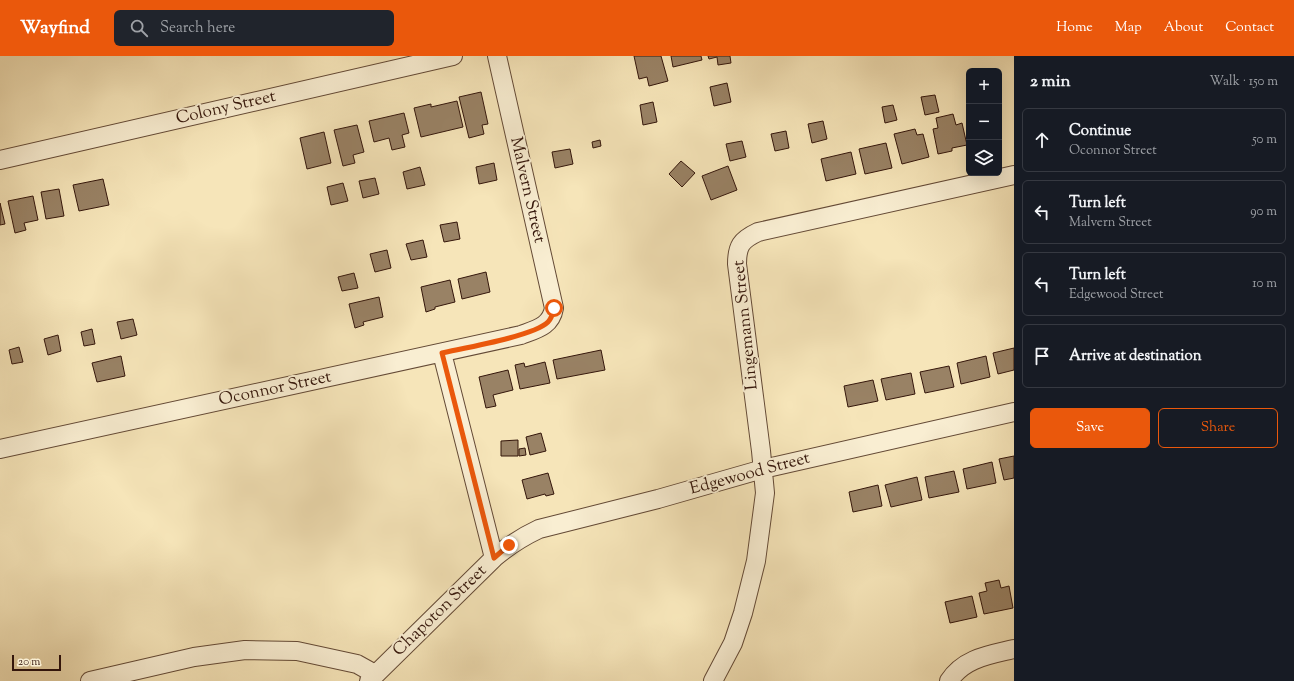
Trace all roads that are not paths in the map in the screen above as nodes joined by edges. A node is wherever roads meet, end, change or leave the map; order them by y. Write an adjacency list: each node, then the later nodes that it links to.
1 (453, 56): 3 (street, Colony Street)
2 (497, 56): 5 (street, Malvern Street)
3 (0, 160)
4 (1014, 174): 9 (street, Lingemann Street)
5 (548, 322): 6 (street, Oconnor Street)
6 (442, 353): 8 (street, Oconnor Street); 10 (street)
7 (1014, 412): 9 (street, Edgewood Street)
8 (0, 450)
9 (763, 469): 10 (street, Edgewood Street); 14 (street, Lingemann Street)
10 (494, 558): 12 (street, Chapoton Street)
11 (1014, 649): 15 (street)
12 (372, 678): 13 (street)
13 (90, 681)
14 (713, 681)
15 (949, 681)

